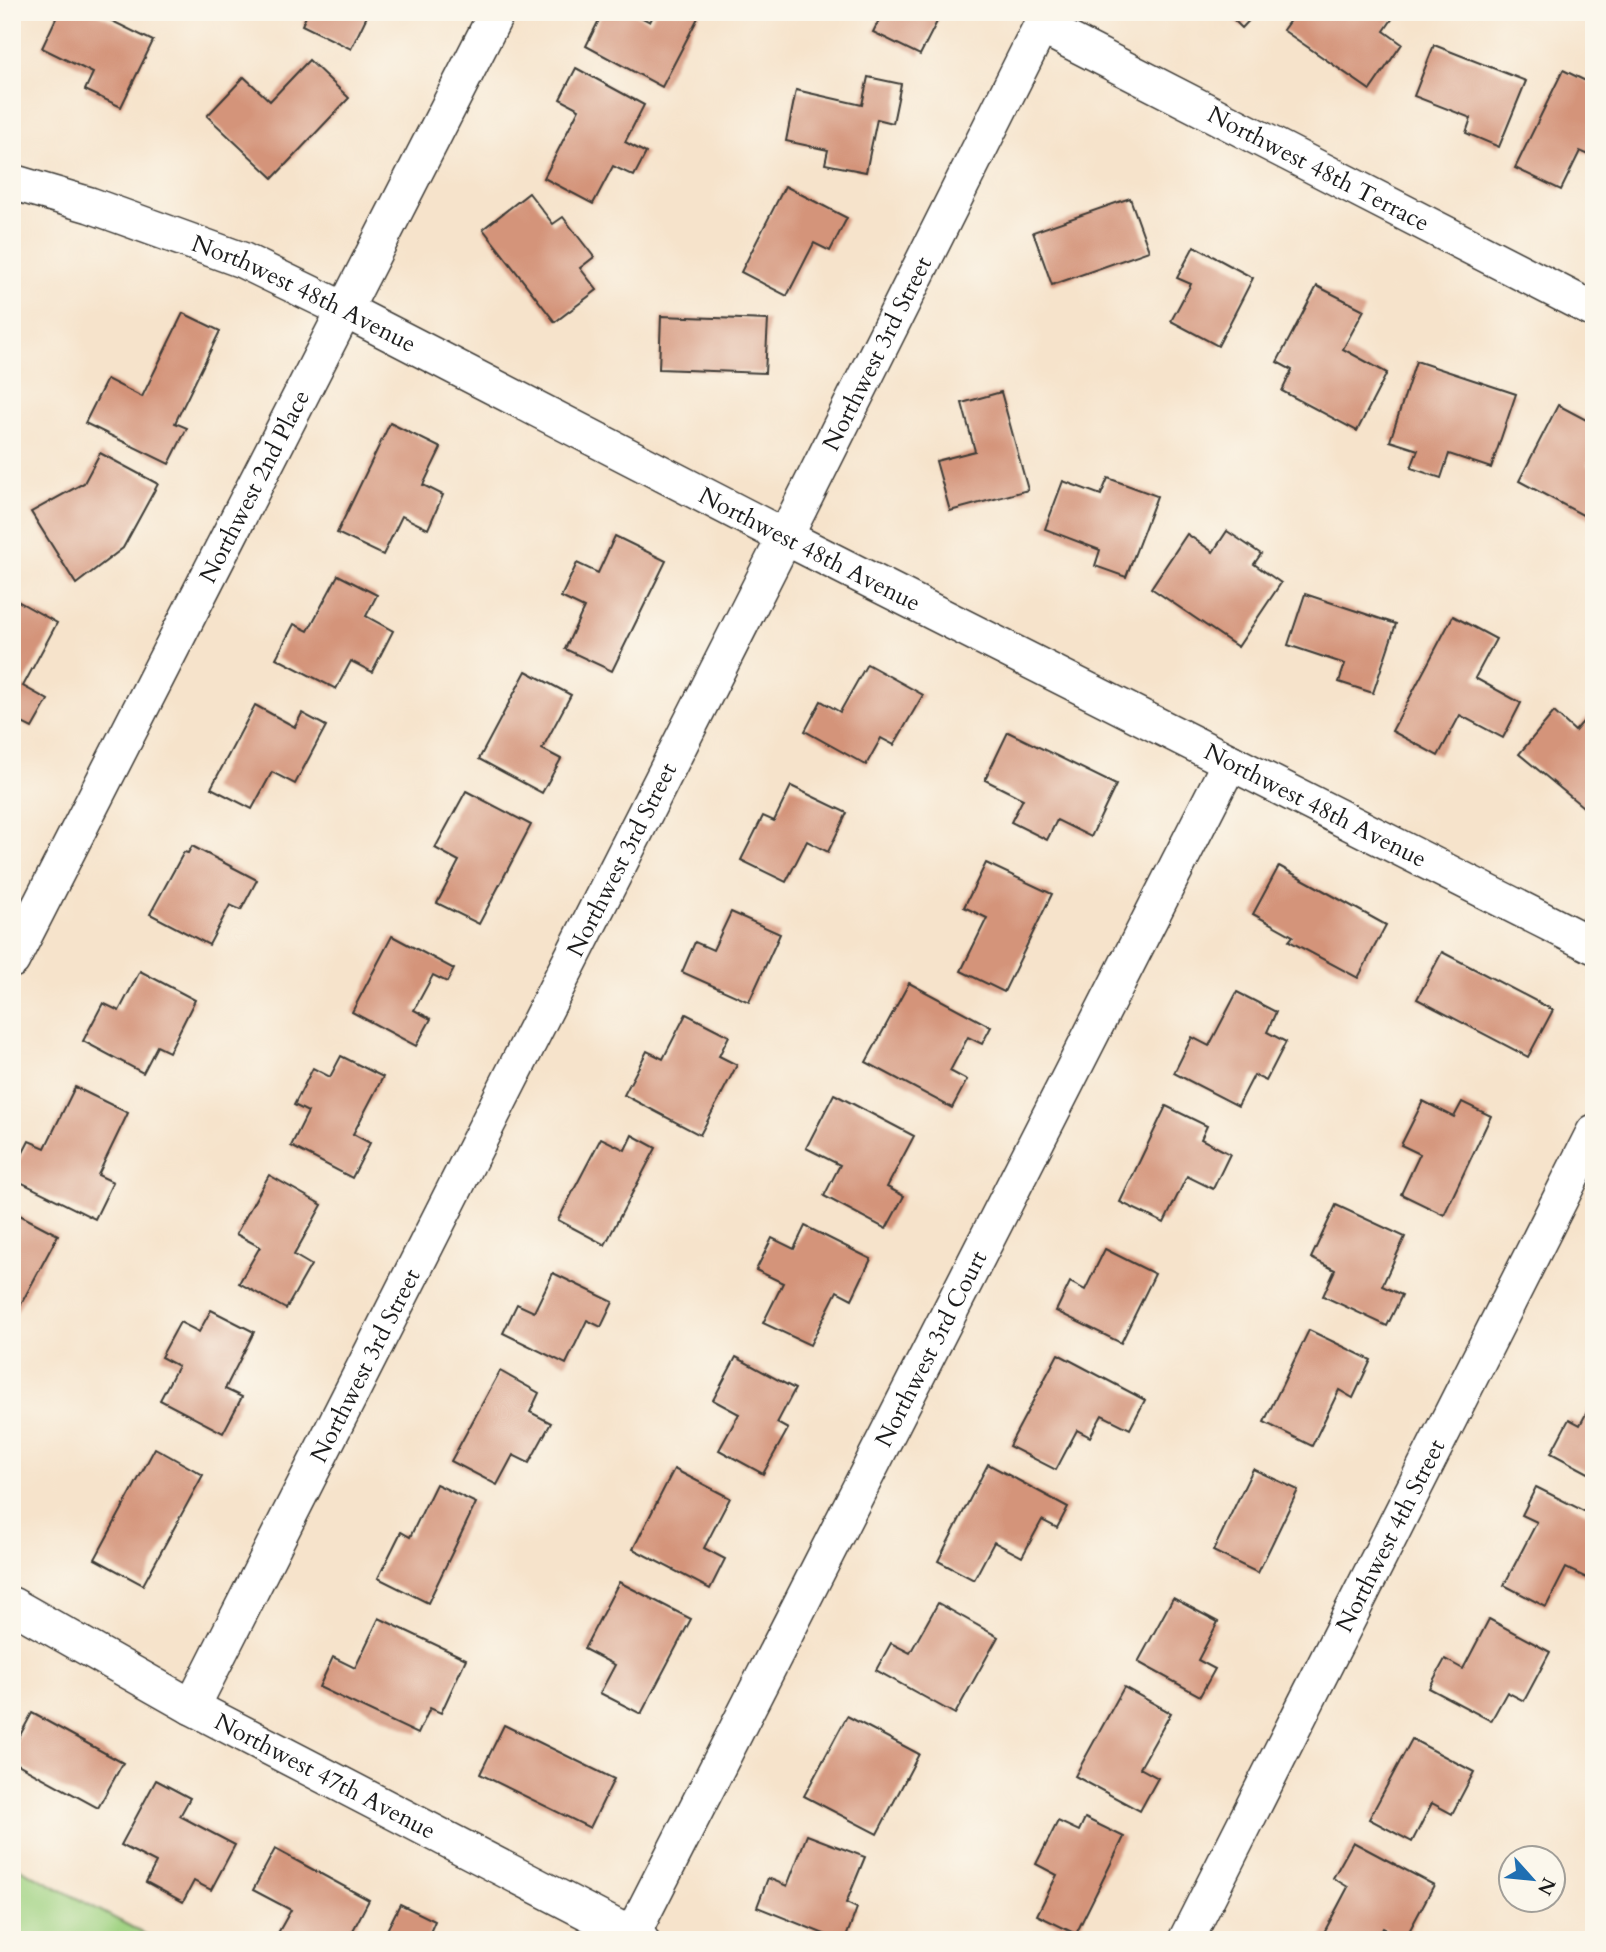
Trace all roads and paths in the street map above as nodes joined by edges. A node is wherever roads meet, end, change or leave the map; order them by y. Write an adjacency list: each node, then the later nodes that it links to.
1 (497, 12): 4 (street, Northwest 2nd Place)
2 (1044, 19): 5 (street, Northwest 48th Terrace); 6 (street, Northwest 3rd Street)
3 (12, 182): 4 (street, Northwest 48th Avenue)
4 (345, 310): 6 (street, Northwest 48th Avenue); 9 (street, Northwest 2nd Place)
5 (1594, 310)
6 (785, 537): 7 (street, Northwest 48th Avenue); 12 (street, Northwest 3rd Street)
7 (1230, 762): 8 (street, Northwest 48th Avenue); 13 (street, Northwest 3rd Court)
8 (1594, 946)
9 (12, 960)
10 (1594, 1132): 14 (street, Northwest 4th Street)
11 (12, 1605): 12 (street, Northwest 47th Avenue)
12 (192, 1707): 13 (street, Northwest 47th Avenue)
13 (636, 1938)
14 (1186, 1940)

